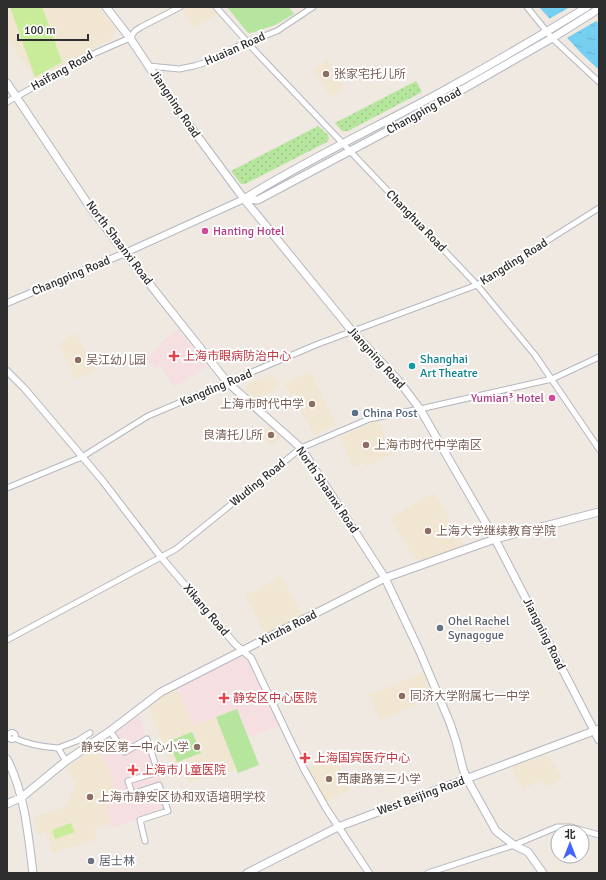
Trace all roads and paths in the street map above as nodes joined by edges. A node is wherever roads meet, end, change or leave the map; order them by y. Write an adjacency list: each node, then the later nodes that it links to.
1 (106, 7): 10 (main road, Jiangning Road)
2 (180, 7): 10 (street, Haifang Road)
3 (216, 7): 11 (street, Changhua Road)
4 (314, 7): 11 (street, Huaian Road)
5 (527, 7): 8 (street)
6 (587, 7): 8 (main road, Changping Road)
7 (597, 10): 9 (main road, Changping Road)
8 (549, 30): 9 (street); 17 (main road, Changping Road)
9 (554, 36): 13 (street); 18 (main road, Changping Road)
10 (130, 38): 12 (main road, Jiangning Road); 15 (street, Haifang Road)
11 (247, 42): 12 (street, Huaian Road); 17 (street, Changhua Road)
12 (149, 66): 19 (main road, Jiangning Road)
13 (599, 82)
14 (7, 83): 15 (main road, North Shaanxi Road)
15 (17, 96): 16 (street, Haifang Road); 21 (main road, North Shaanxi Road)
16 (7, 102)
17 (343, 144): 18 (street, Changhua Road); 19 (main road, Changping Road)
18 (350, 151): 19 (main road, Changping Road); 22 (street, Changhua Road)
19 (244, 199): 21 (street, Changping Road); 24 (main road, Jiangning Road)
20 (599, 208): 22 (street, Kangding Road)
21 (125, 253): 23 (street, Changping Road); 28 (main road, North Shaanxi Road)
22 (477, 285): 24 (street, Kangding Road); 27 (street, Changhua Road)
23 (7, 303)
24 (352, 331): 28 (street, Kangding Road); 29 (main road, Jiangning Road)
25 (599, 357): 27 (street, Wuding Road)
26 (7, 371): 32 (street, Xikang Road)
27 (552, 378): 29 (street, Wuding Road); 31 (street, Changhua Road)
28 (228, 383): 30 (main road, North Shaanxi Road); 32 (street, Kangding Road)
29 (420, 409): 30 (street, Wuding Road); 35 (main road, Jiangning Road)
30 (301, 448): 36 (street, Wuding Road); 37 (main road, North Shaanxi Road)
31 (599, 449)
32 (82, 457): 33 (street, Kangding Road); 36 (street, Xikang Road)
33 (7, 488)
34 (599, 512): 35 (main road, Xinzha Road)
35 (496, 538): 37 (main road, Xinzha Road); 40 (main road, Jiangning Road)
36 (161, 557): 38 (street, Wuding Road); 39 (street, Xikang Road)
37 (385, 578): 39 (main road, Xinzha Road); 48 (main road, North Shaanxi Road)
38 (7, 640)
39 (242, 652): 41 (main road, Xinzha Road); 51 (street, Xikang Road)
40 (596, 730): 44 (main road, Jiangning Road); 48 (main road, West Beijing Road)
41 (110, 731): 47 (main road, Xinzha Road); 53 (street)
42 (90, 733): 45 (street)
43 (14, 738): 45 (street)
44 (599, 740)
45 (58, 748): 47 (street)
46 (7, 759): 49 (main road)
47 (66, 761): 49 (main road, Xinzha Road)
48 (467, 780): 51 (main road, West Beijing Road); 54 (main road, North Shaanxi Road)
49 (22, 797): 50 (main road, Xinzha Road); 55 (main road)
50 (7, 804)
51 (338, 827): 56 (main road, West Beijing Road); 57 (street, Xikang Road)
52 (599, 835): 54 (street)
53 (145, 841)
54 (514, 845): 58 (street); 59 (main road, North Shaanxi Road)
55 (33, 873)
56 (246, 873)
57 (369, 873)
58 (428, 873)
59 (543, 873)

